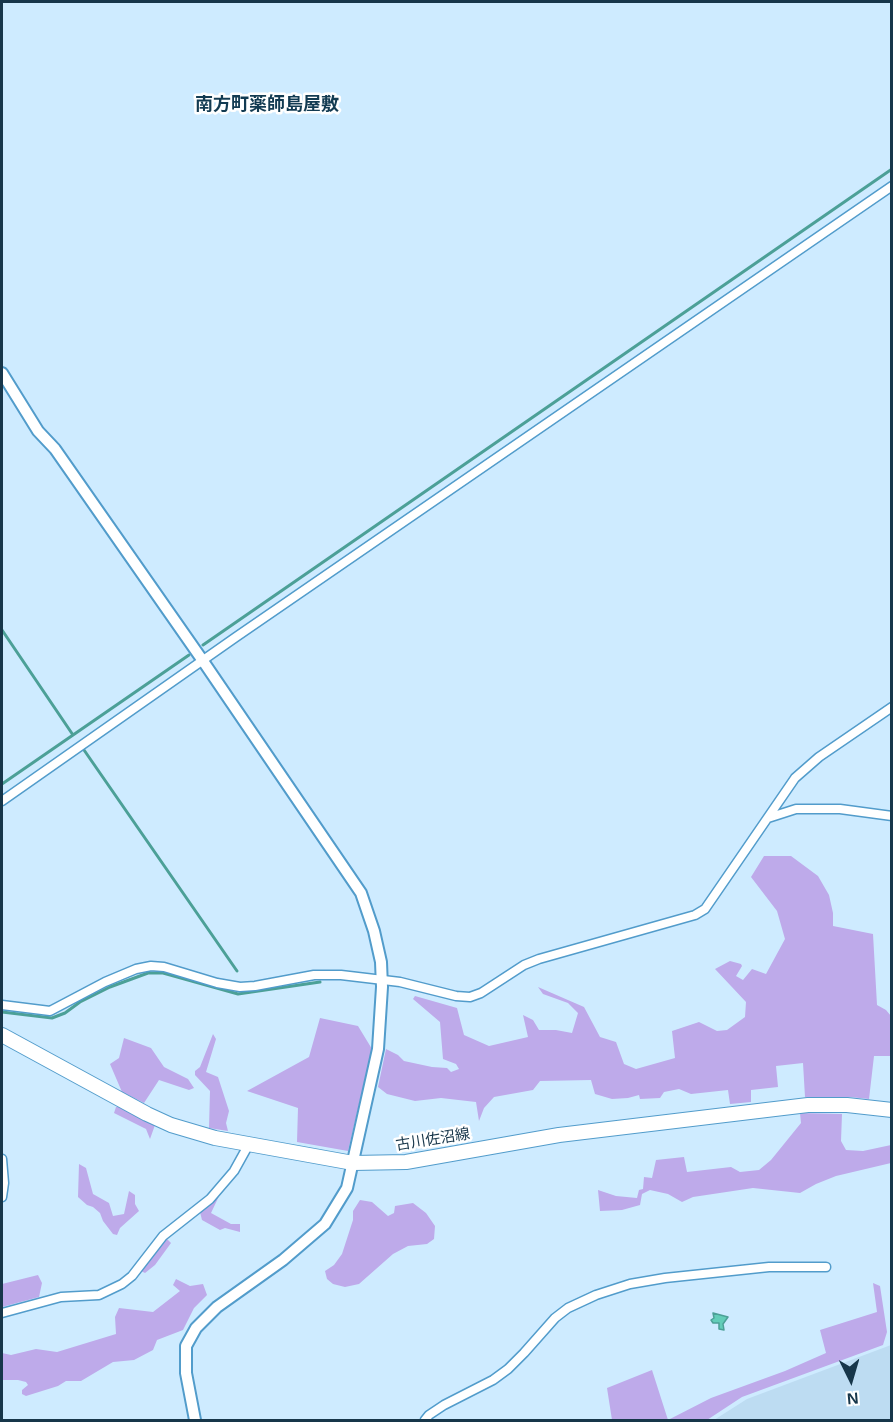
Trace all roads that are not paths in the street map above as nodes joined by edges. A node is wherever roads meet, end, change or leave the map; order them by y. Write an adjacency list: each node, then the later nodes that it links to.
1 (891, 186): 3 (street)
2 (2, 373): 3 (street)
3 (203, 661): 5 (street); 8 (street)
4 (891, 707): 7 (street)
5 (2, 801)
6 (891, 816): 7 (street)
7 (768, 819): 8 (street)
8 (382, 980): 9 (street); 14 (street)
9 (2, 1005)
10 (2, 1035): 12 (main road, 古川佐沼線)
11 (891, 1110): 14 (main road, 古川佐沼線)
12 (249, 1144): 14 (main road, 古川佐沼線); 17 (street)
13 (2, 1158): 15 (street)
14 (353, 1163): 18 (street)
15 (2, 1197)
16 (826, 1267): 19 (street)
17 (2, 1313)
18 (195, 1420)
19 (425, 1420)

